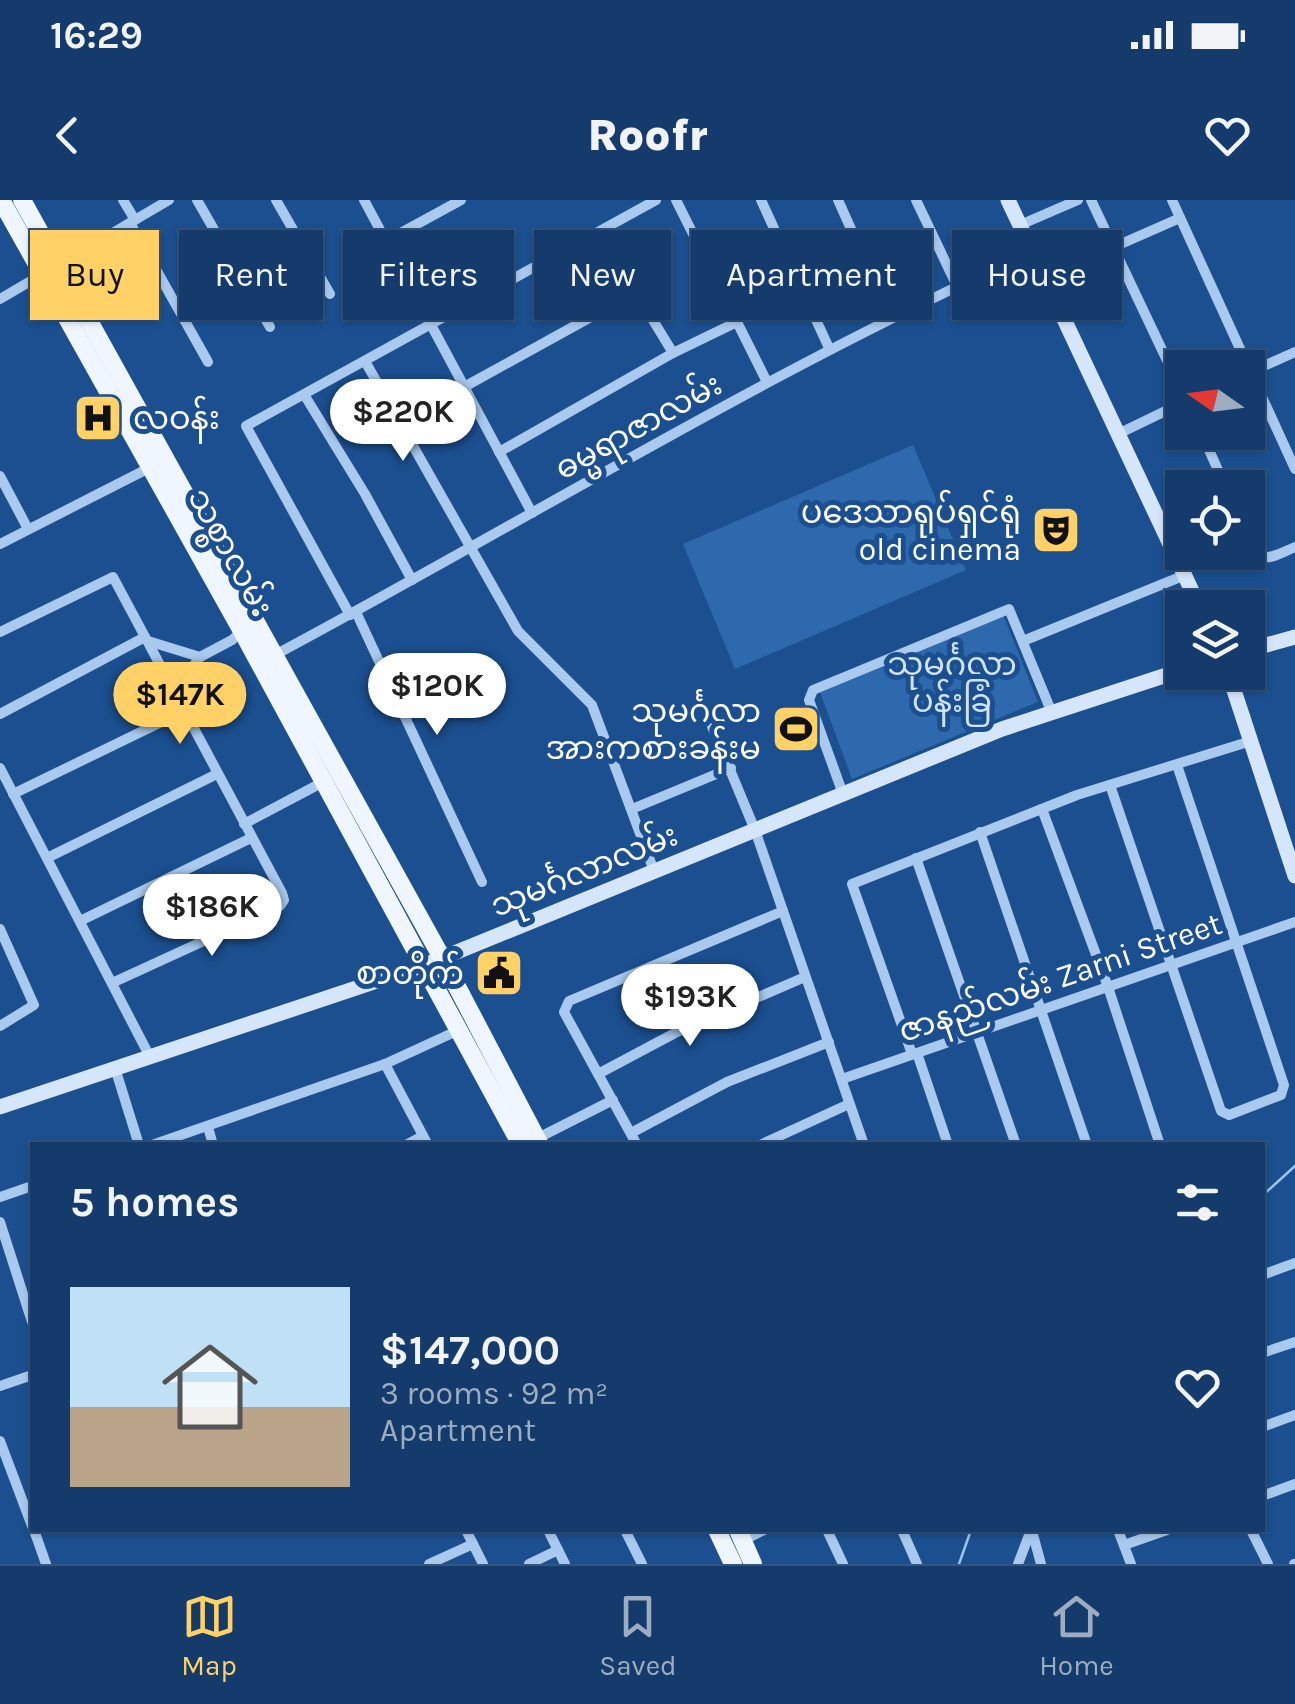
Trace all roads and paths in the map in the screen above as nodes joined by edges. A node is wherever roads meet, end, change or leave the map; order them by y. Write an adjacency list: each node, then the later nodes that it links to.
1 (1, 200): 29 (main road, သစ္စာလမ်း)
2 (22, 200): 21 (main road, သစ္စာလမ်း)
3 (123, 200): 19 (street)
4 (169, 200): 19 (street)
5 (197, 200): 45 (street)
6 (276, 200): 35 (street)
7 (364, 200): 23 (street)
8 (461, 200): 24 (street)
9 (656, 200): 25 (street)
10 (676, 200): 43 (street)
11 (761, 200): 46 (street)
12 (838, 200): 26 (street)
13 (916, 200): 33 (street)
14 (1008, 200): 20 (main road)
15 (1078, 200): 20 (street)
16 (1091, 200): 28 (street)
17 (1172, 200): 18 (street)
18 (1180, 218): 30 (street); 47 (street)
19 (132, 222): 22 (street); 51 (street)
20 (1020, 225): 27 (main road)
21 (34, 230)
22 (118, 230)
23 (380, 230)
24 (406, 230)
25 (604, 230)
26 (851, 230)
27 (1022, 230)
28 (1106, 230)
29 (30, 241)
30 (1122, 243)
31 (1122, 264): 50 (street)
32 (534, 269): 44 (street)
33 (952, 276)
34 (30, 282): 36 (street)
35 (330, 294)
36 (0, 299)
37 (78, 320): 61 (main road, သစ္စာလမ်း)
38 (428, 320): 44 (street)
39 (585, 320): 55 (street)
40 (653, 320): 49 (street)
41 (887, 320): 46 (street, ဓမ္မရာဇာလမ်း)
42 (1064, 320): 59 (main road)
43 (737, 322): 49 (street); 54 (street)
44 (431, 326): 52 (street); 55 (street)
45 (270, 328)
46 (829, 348): 54 (street, ဓမ္မရာဇာလမ်း)
47 (1240, 350)
48 (1295, 352): 53 (street)
49 (673, 353): 60 (street)
50 (1165, 356)
51 (208, 362)
52 (366, 363): 56 (street); 67 (street)
53 (1265, 366)
54 (767, 382): 64 (street, ဓမ္မရာဇာလမ်း)
55 (464, 387): 60 (street)
56 (305, 396): 71 (street); 73 (street)
57 (1265, 405): 62 (street)
58 (1165, 411): 59 (street)
59 (1118, 434): 70 (main road)
60 (499, 452): 64 (street)
61 (158, 463): 65 (street); 74 (main road, သစ္စာလမ်း); 80 (main road, သစ္စာလမ်း)
62 (1295, 469)
63 (0, 476): 65 (street)
64 (532, 514): 67 (street, ဓမ္မရာဇာလမ်း)
65 (28, 529): 66 (street)
66 (0, 544)
67 (472, 548): 71 (street, ဓမ္မရာဇာလမ်း); 98 (street)
68 (1295, 548): 69 (street)
69 (1265, 558)
70 (1184, 575): 72 (main road); 78 (street)
71 (412, 580): 73 (street, ဓမ္မရာဇာလမ်း)
72 (1191, 590)
73 (353, 614): 80 (street, ဓမ္မရာဇာလမ်း); 108 (street)
74 (242, 631): 81 (street); 94 (main road, သစ္စာလမ်း)
75 (0, 632): 77 (street)
76 (1295, 637): 79 (main road)
77 (146, 639): 81 (street); 84 (street); 87 (street)
78 (1023, 641): 86 (street); 97 (street)
79 (1265, 645)
80 (275, 655): 94 (main road, သစ္စာလမ်း)
81 (200, 657): 84 (street)
82 (1165, 675): 86 (main road, သုမင်္ဂလာလမ်း)
83 (1234, 690): 89 (main road)
84 (174, 692): 85 (street)
85 (184, 711): 93 (street); 96 (street)
86 (1052, 712): 97 (main road, သုမင်္ဂလာလမ်း)
87 (0, 714)
88 (710, 724): 92 (street)
89 (1251, 741): 90 (street); 107 (main road)
90 (1178, 765): 95 (street); 113 (street)
91 (0, 768): 96 (street)
92 (731, 768): 98 (street); 101 (street)
93 (217, 774): 100 (street); 104 (street)
94 (332, 778): 100 (street); 114 (main road, သစ္စာလမ်း)
95 (1110, 785): 99 (street); 115 (street)
96 (14, 794): 104 (street)
97 (843, 794): 101 (main road, သုမင်္ဂလာလမ်း)
98 (632, 809): 106 (street)
99 (1042, 809): 102 (street); 118 (street)
100 (244, 824): 103 (street)
101 (756, 830): 106 (main road, သုမင်္ဂလာလမ်း); 109 (street)
102 (980, 832): 105 (street); 119 (street)
103 (250, 838): 110 (street); 117 (street)
104 (47, 858): 110 (street)
105 (916, 858): 122 (street); 124 (street)
106 (654, 871): 114 (main road, သုမင်္ဂလာလမ်း)
107 (1295, 876)
108 (482, 882)
109 (782, 911): 116 (street); 128 (street)
110 (80, 920): 117 (street)
111 (1295, 922): 113 (street, ဇာနည်လမ်း Zarni Street)
112 (0, 929): 120 (street)
113 (1236, 942): 115 (street, ဇာနည်လမ်း Zarni Street); 115 (street)
114 (434, 961): 121 (main road, သစ္စာလမ်း); 125 (main road, သုမင်္ဂလာလမ်း); 139 (main road, သစ္စာလမ်း)
115 (1170, 965): 118 (street, ဇာနည်လမ်း Zarni Street)
116 (806, 978): 123 (street); 128 (street)
117 (112, 983): 125 (street)
118 (1108, 986): 119 (street, ဇာနည်လမ်း Zarni Street); 148 (street)
119 (1041, 1010): 122 (street, ဇာနည်လမ်း Zarni Street); 147 (street)
120 (0, 1026)
121 (459, 1030): 126 (street); 140 (main road, သစ္စာလမ်း)
122 (978, 1032): 124 (street, ဇာနည်လမ်း Zarni Street); 146 (street)
123 (829, 1042): 129 (street); 134 (street)
124 (915, 1054): 129 (street, ဇာနည်လမ်း Zarni Street); 145 (street)
125 (150, 1056): 127 (main road, သုမင်္ဂလာလမ်း)
126 (385, 1064): 133 (street); 135 (street)
127 (115, 1068): 132 (main road, သုမင်္ဂလာလမ်း); 136 (street)
128 (598, 1074): 130 (street)
129 (842, 1079): 131 (street)
130 (613, 1100): 134 (street); 141 (street)
131 (850, 1104): 143 (street); 144 (street)
132 (0, 1107)
133 (208, 1127): 137 (street); 138 (street)
134 (631, 1133): 142 (street)
135 (425, 1140)
136 (137, 1142)
137 (161, 1142)
138 (213, 1142)
139 (531, 1142)
140 (531, 1142)
141 (534, 1142)
142 (636, 1142)
143 (767, 1142)
144 (863, 1142)
145 (947, 1142)
146 (1015, 1142)
147 (1085, 1142)
148 (1159, 1142)
149 (30, 1187): 150 (street)
150 (0, 1197)
151 (0, 1222): 152 (street)
152 (2, 1236): 155 (street)
153 (1295, 1263): 154 (street)
154 (1265, 1274)
155 (30, 1316)
156 (1295, 1342): 157 (street)
157 (1265, 1352)
158 (30, 1376): 159 (street)
159 (0, 1386)
160 (1295, 1416): 161 (street)
161 (1265, 1426)
162 (0, 1441): 165 (street)
163 (1295, 1484): 164 (street)
164 (1265, 1495)
165 (30, 1520)
166 (34, 1532): 182 (street)
167 (467, 1532): 178 (street)
168 (549, 1532): 181 (street)
169 (626, 1532): 187 (street)
170 (760, 1532): 180 (street)
171 (828, 1532): 189 (street)
172 (903, 1532): 190 (street)
173 (1030, 1532): 191 (street)
174 (1032, 1532): 192 (street)
175 (1119, 1532): 179 (street)
176 (1161, 1532): 179 (street)
177 (1252, 1532): 194 (street)
178 (473, 1544): 183 (street); 184 (street)
179 (1124, 1545): 193 (street)
180 (735, 1546): 188 (main road)
181 (558, 1550): 185 (street); 186 (street)
182 (46, 1564)
183 (428, 1564)
184 (483, 1564)
185 (528, 1564)
186 (565, 1564)
187 (642, 1564)
188 (754, 1564)
189 (843, 1564)
190 (917, 1564)
191 (1018, 1564)
192 (1042, 1564)
193 (1131, 1564)
194 (1268, 1564)

